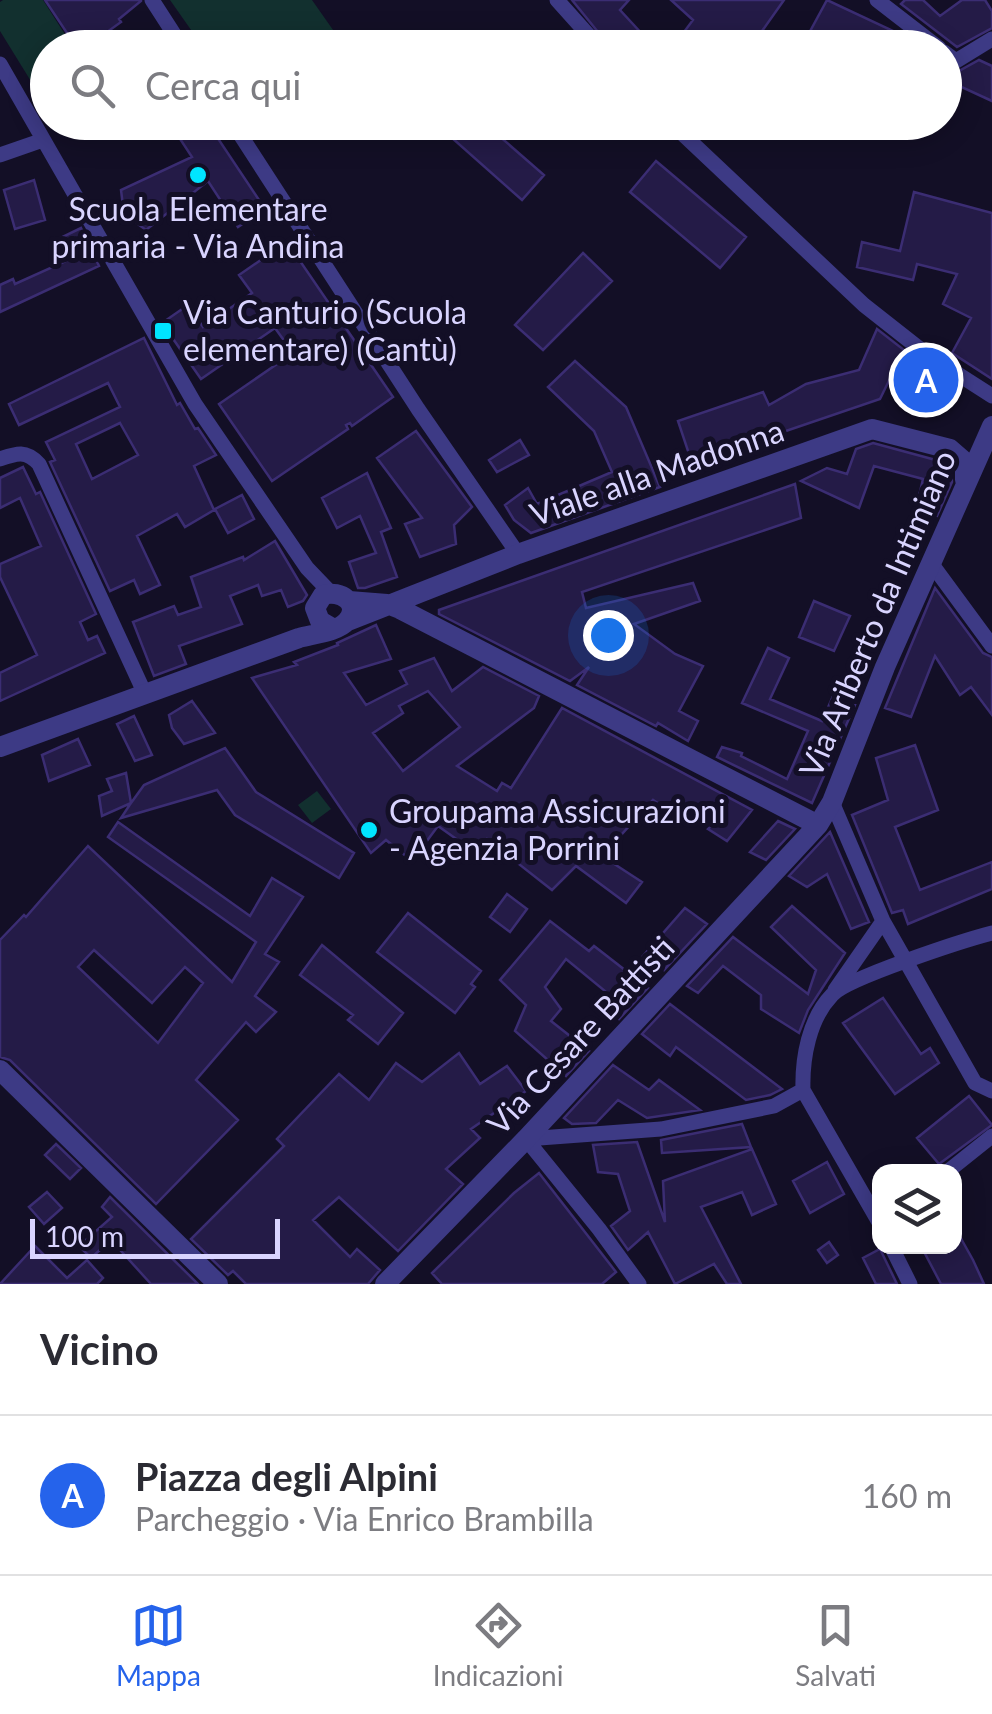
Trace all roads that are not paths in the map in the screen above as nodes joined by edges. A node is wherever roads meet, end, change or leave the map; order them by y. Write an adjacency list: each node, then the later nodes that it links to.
1 (152, 0): 4 (street)
2 (557, 0): 5 (street)
3 (877, 0): 6 (street)
4 (171, 30)
5 (584, 30)
6 (917, 30)
7 (992, 39): 8 (street)
8 (962, 48)
9 (0, 64): 10 (street)
10 (30, 118)
11 (42, 140): 14 (street); 24 (street)
12 (244, 140): 20 (street)
13 (689, 140): 15 (street)
14 (0, 155)
15 (992, 396)
16 (989, 432): 17 (street); 19 (street, Via Ariberto da Intimiano)
17 (950, 449): 19 (street); 20 (street, Viale alla Madonna)
18 (0, 459): 27 (street)
19 (965, 482): 21 (street, Via Ariberto da Intimiano)
20 (518, 554): 22 (street, Viale alla Madonna)
21 (930, 563): 26 (street); 29 (street, Via Ariberto da Intimiano)
22 (428, 590): 23 (street, Viale alla Madonna); 25 (street)
23 (387, 604): 24 (street, Viale alla Madonna); 25 (street)
24 (332, 610): 27 (street)
25 (418, 620): 30 (street)
26 (992, 646)
27 (145, 694): 28 (street)
28 (0, 748)
29 (834, 806): 30 (street, Via Ariberto da Intimiano); 31 (street)
30 (818, 825): 39 (street, Via Cesare Battisti)
31 (883, 920): 33 (street); 34 (street)
32 (992, 933): 33 (street)
33 (905, 961): 34 (street); 37 (street)
34 (833, 993): 36 (street)
35 (0, 1070): 43 (street)
36 (802, 1090): 39 (street); 41 (street)
37 (992, 1092)
38 (992, 1136): 40 (street)
39 (526, 1140): 44 (street, Via Cesare Battisti); 45 (street)
40 (958, 1164)
41 (872, 1210)
42 (895, 1254): 46 (street)
43 (218, 1284)
44 (385, 1284)
45 (638, 1284)
46 (910, 1284)

